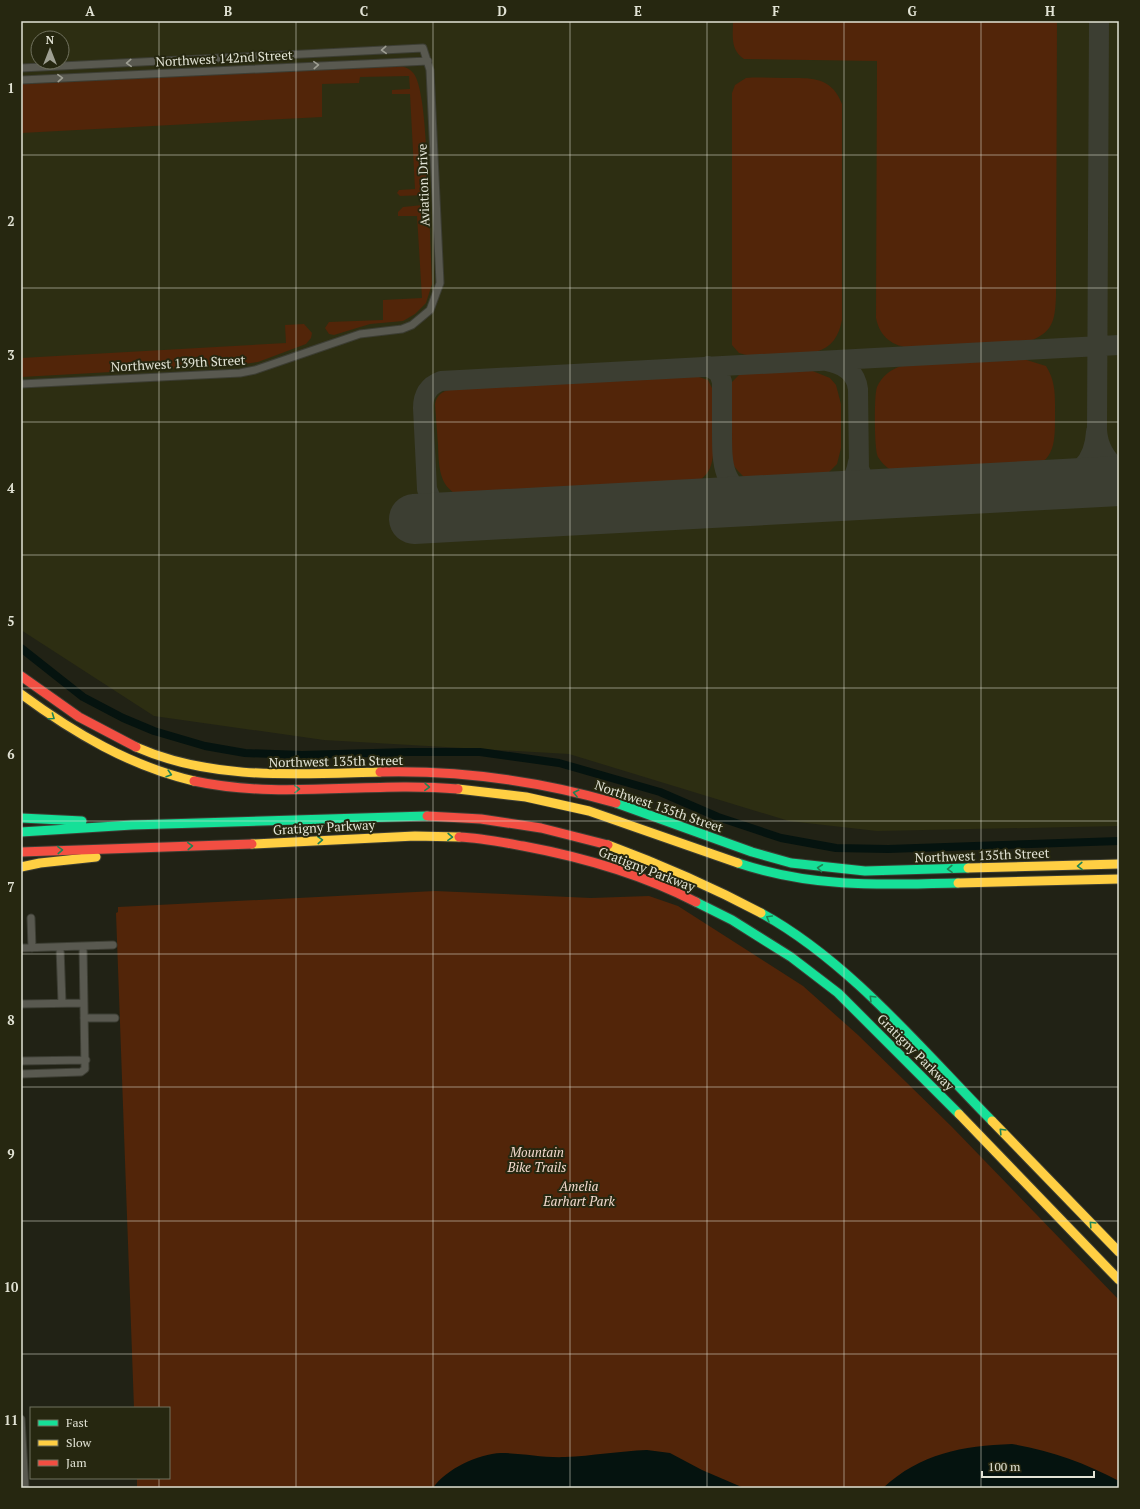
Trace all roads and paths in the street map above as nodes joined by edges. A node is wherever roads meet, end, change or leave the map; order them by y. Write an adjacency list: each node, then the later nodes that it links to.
1 (423, 48): 2 (street, Aviation Drive); 3 (street, Northwest 142nd Street, one-way to 3)
2 (428, 61): 4 (street, Northwest 142nd Street, one-way to 2); 5 (street, Aviation Drive)
3 (21, 68)
4 (21, 80)
5 (422, 318): 6 (street, Northwest 139th Street)
6 (21, 384)
7 (21, 676): 15 (main road, Northwest 135th Street, one-way to 7)
8 (21, 694): 18 (main road, Northwest 135th Street, one-way to 18)
9 (21, 818): 10 (main road)
10 (132, 825): 11 (main road, Gratigny Parkway); 33 (main road, Gratigny Parkway, one-way to 10)
11 (21, 832)
12 (163, 848): 13 (main road, Gratigny Parkway, one-way to 12); 16 (main road); 34 (main road, Gratigny Parkway, one-way to 34)
13 (21, 852)
14 (1119, 864): 15 (main road, Northwest 135th Street, one-way to 15)
15 (1043, 867): 18 (main road)
16 (21, 868)
17 (1119, 878): 18 (main road, Northwest 135th Street)
18 (1043, 881)
19 (31, 918): 24 (street)
20 (113, 945): 21 (street)
21 (83, 946): 22 (street); 26 (street)
22 (60, 947): 24 (street); 25 (street)
23 (21, 948): 24 (street)
24 (32, 948)
25 (62, 1003): 26 (street); 27 (street)
26 (84, 1003): 28 (street)
27 (21, 1004)
28 (84, 1018): 29 (street); 30 (street)
29 (115, 1018)
30 (86, 1060): 31 (street); 32 (street)
31 (23, 1061): 32 (street)
32 (24, 1074)
33 (1119, 1252)
34 (1119, 1280)
35 (21, 1419): 36 (street)
36 (25, 1488)

